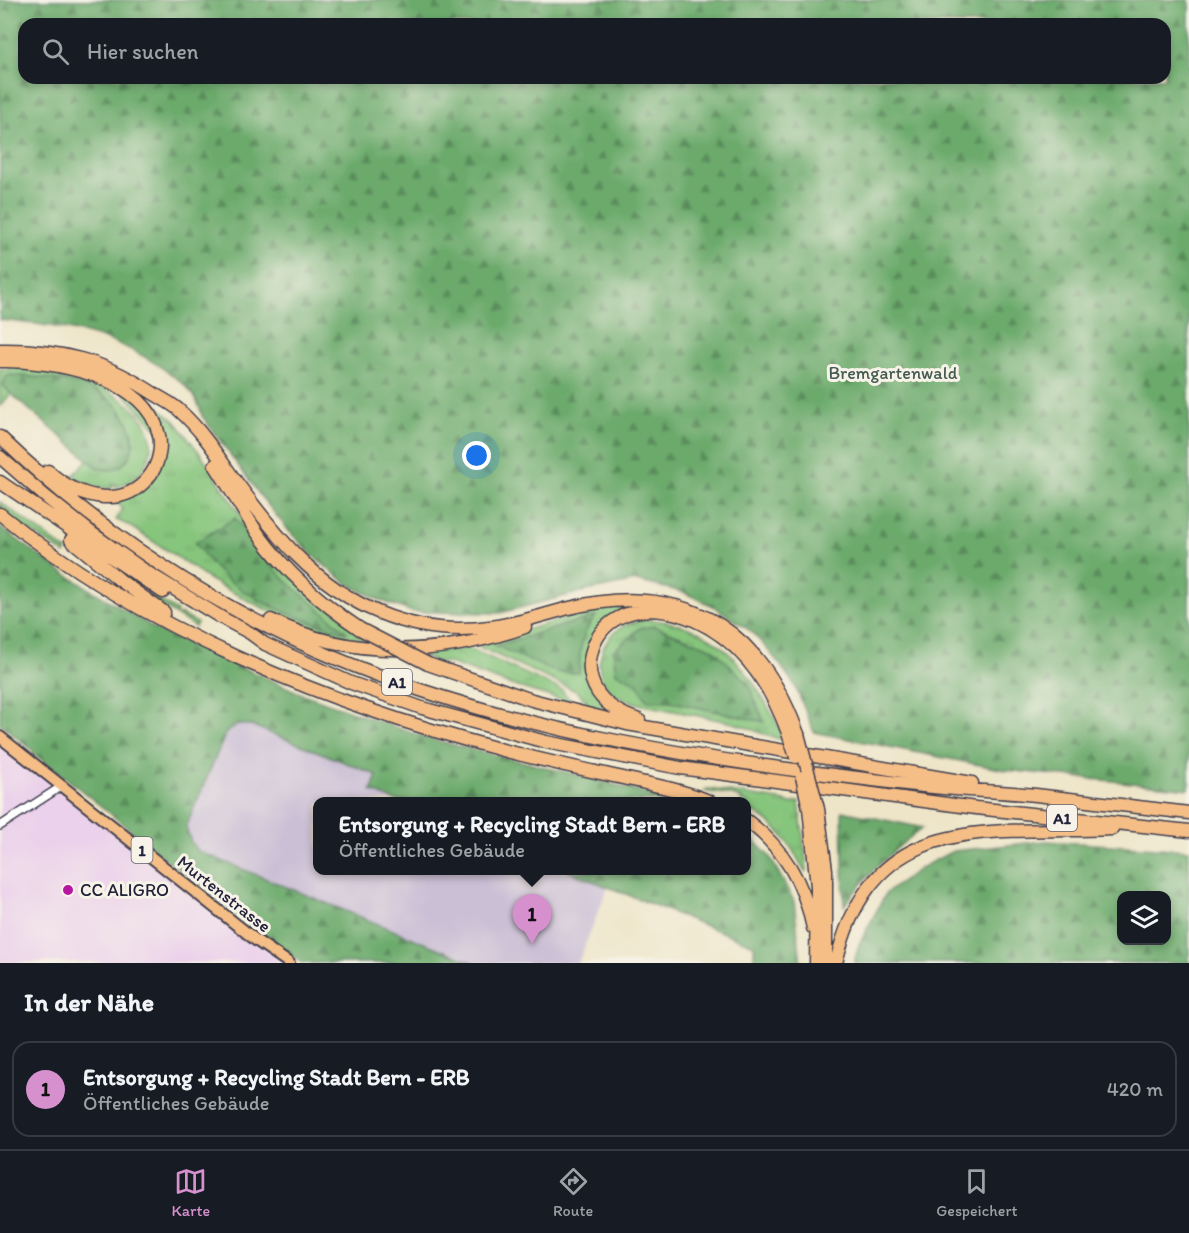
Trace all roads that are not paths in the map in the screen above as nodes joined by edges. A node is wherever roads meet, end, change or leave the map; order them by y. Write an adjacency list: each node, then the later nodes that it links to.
1 (0, 350): 3 (highway)
2 (0, 361): 4 (highway)
3 (156, 395): 11 (highway); 15 (highway, bridge)
4 (0, 431)
5 (0, 437): 10 (highway, A1)
6 (0, 457): 12 (highway, A1)
7 (0, 482): 8 (highway)
8 (38, 508): 12 (highway); 13 (highway)
9 (0, 514): 13 (highway)
10 (193, 584): 11 (highway); 18 (highway, A1)
11 (602, 602): 14 (highway)
12 (265, 644): 24 (highway, A1)
13 (284, 676): 19 (highway)
14 (793, 733): 15 (highway); 20 (highway, bridge)
15 (686, 735): 18 (highway)
16 (0, 737): 17 (main road, Murtenstrasse / 1)
17 (62, 786): 23 (street); 27 (main road, Murtenstrasse / 1)
18 (1035, 795): 21 (highway, A1)
19 (698, 797)
20 (813, 808): 26 (highway); 29 (highway)
21 (1189, 813)
22 (751, 824): 26 (highway)
23 (0, 826)
24 (1149, 827): 25 (highway, A1); 30 (highway)
25 (1189, 831)
26 (817, 950): 28 (highway)
27 (289, 963)
28 (816, 963)
29 (826, 963)
30 (836, 963)

